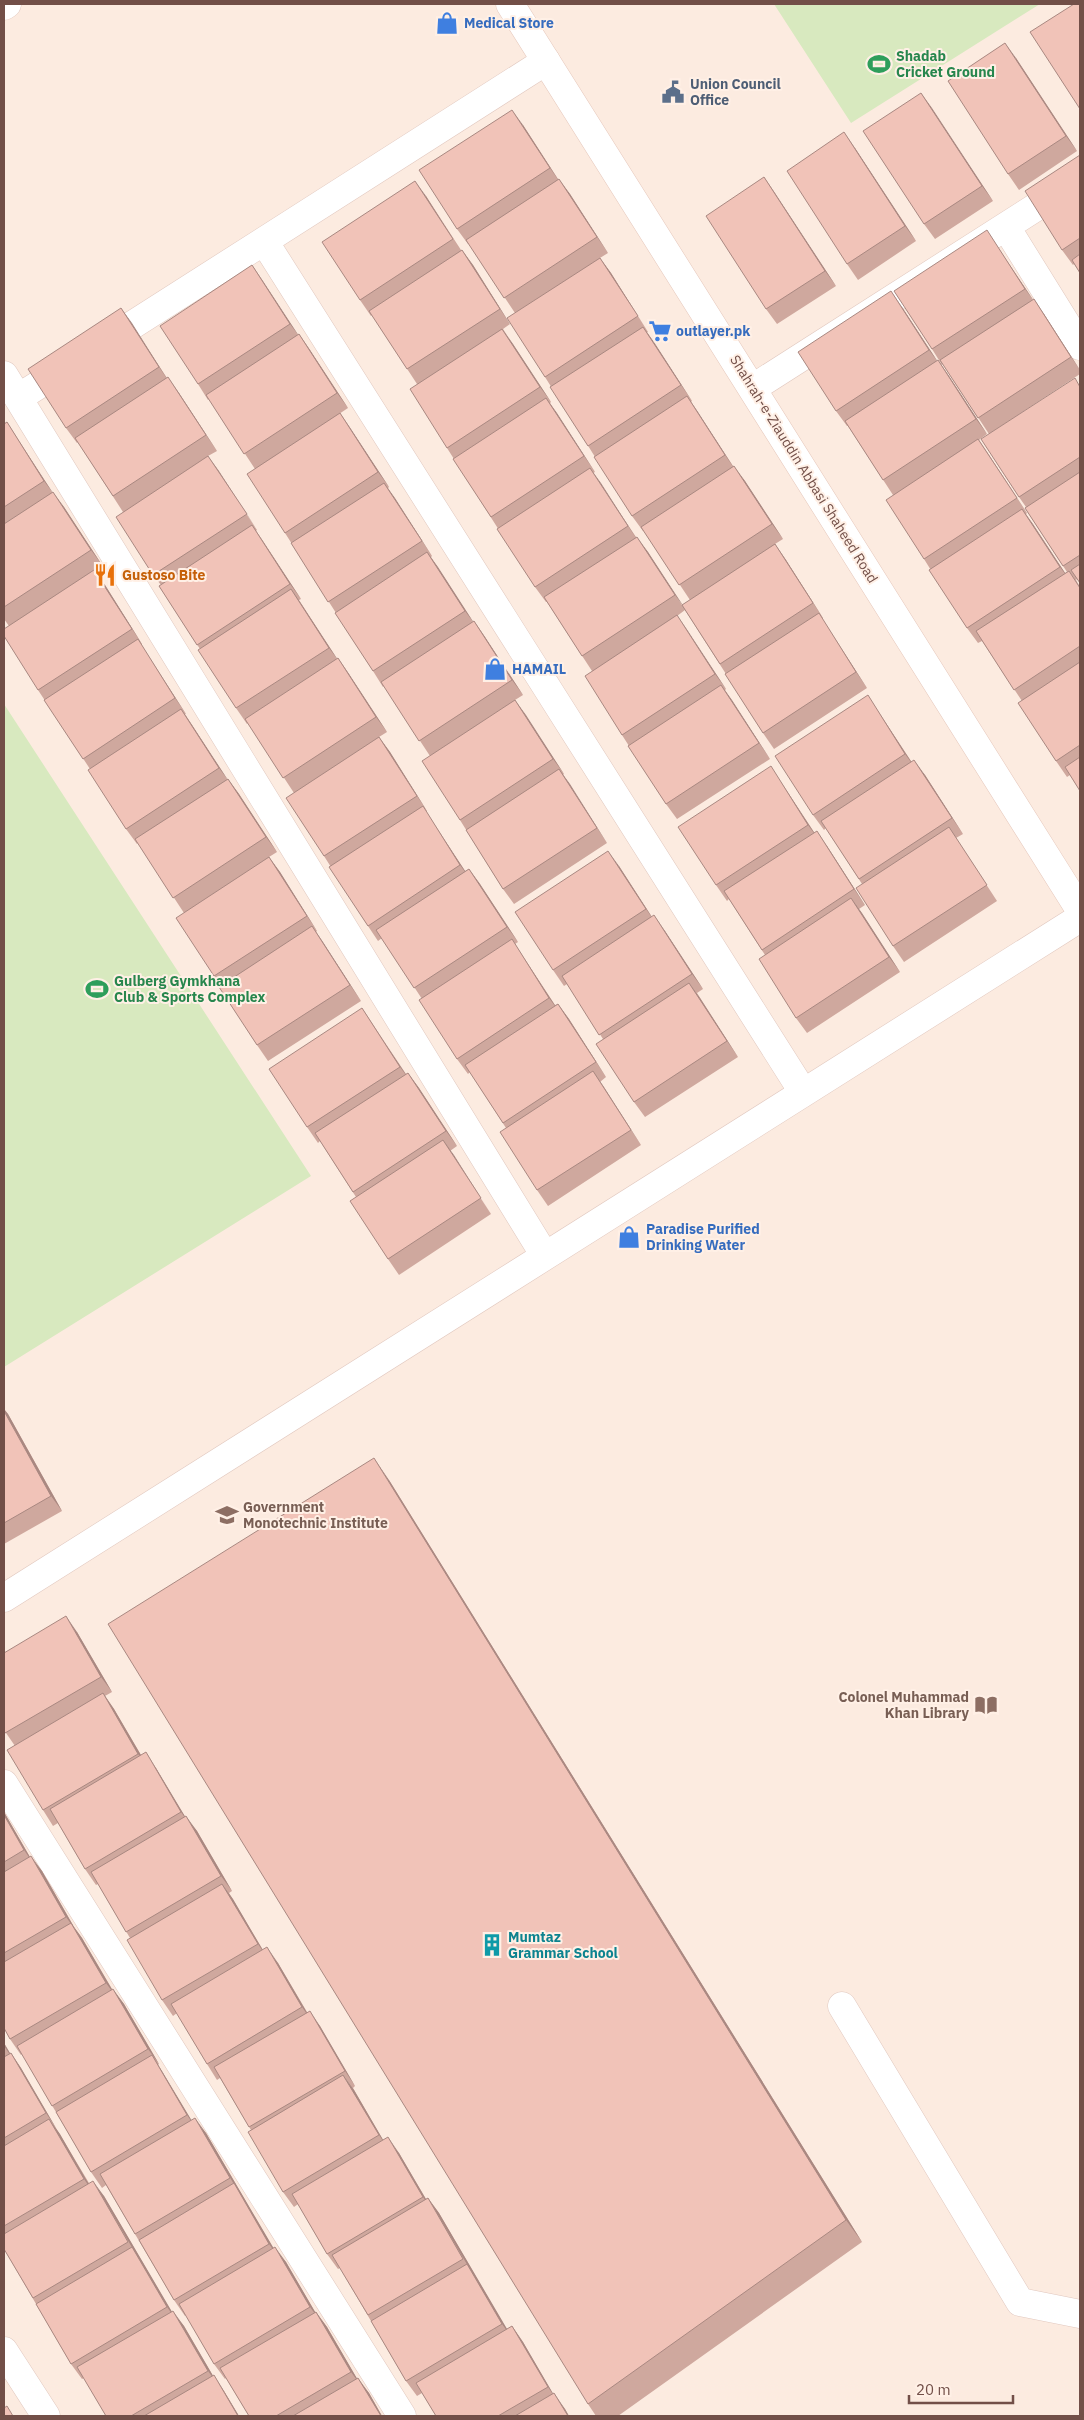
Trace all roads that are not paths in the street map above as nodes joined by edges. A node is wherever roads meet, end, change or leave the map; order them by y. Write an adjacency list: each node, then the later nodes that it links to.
1 (7, 4): 3 (street)
2 (510, 4): 4 (street, Shahrah-e-Ziauddin Abbasi Shaheed Road)
3 (4, 6)
4 (546, 62): 7 (street); 10 (street, Shahrah-e-Ziauddin Abbasi Shaheed Road)
5 (1080, 179): 6 (street)
6 (1006, 227): 8 (street); 10 (street)
7 (264, 242): 11 (street); 14 (street)
8 (1080, 346)
9 (4, 375): 11 (street)
10 (753, 388): 12 (street, Shahrah-e-Ziauddin Abbasi Shaheed Road)
11 (18, 398): 15 (street)
12 (1080, 910)
13 (1080, 918): 14 (street)
14 (804, 1092): 15 (street)
15 (545, 1256): 16 (street)
16 (4, 1598)
17 (4, 1784): 22 (street)
18 (842, 2006): 19 (street)
19 (1080, 2314)
20 (4, 2351): 21 (street)
21 (46, 2416)
22 (402, 2416)

